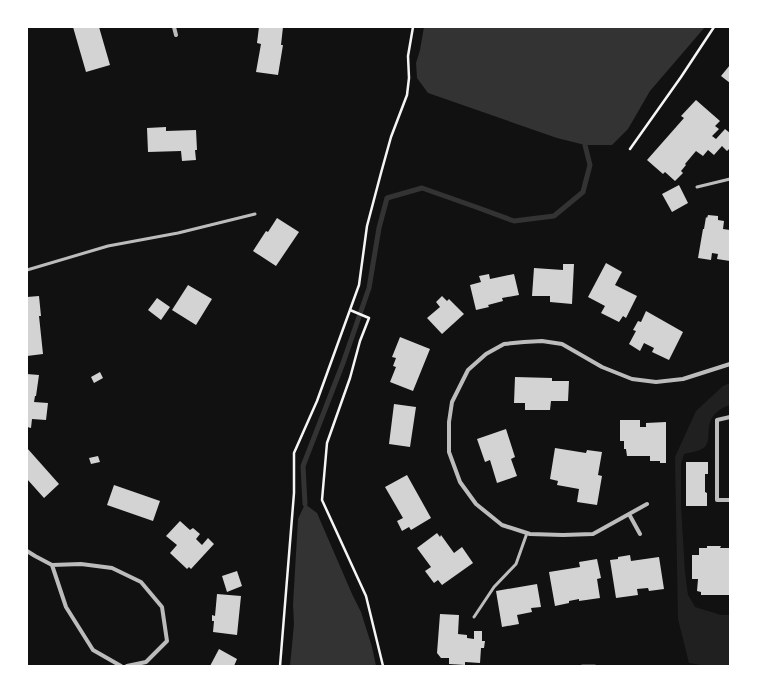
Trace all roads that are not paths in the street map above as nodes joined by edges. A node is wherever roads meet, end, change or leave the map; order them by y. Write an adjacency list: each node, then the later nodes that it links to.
1 (174, 27): 2 (street)
2 (176, 35)
3 (730, 179): 4 (lane)
4 (696, 187)
5 (255, 214): 6 (lane)
6 (27, 270)
7 (730, 364): 12 (street)
8 (730, 417): 9 (street)
9 (730, 500)
10 (647, 504): 11 (street)
11 (630, 514): 12 (street); 13 (street)
12 (527, 533): 16 (lane)
13 (640, 534)
14 (27, 551): 15 (street)
15 (52, 566): 17 (street); 18 (street)
16 (474, 617)
17 (121, 666)
18 (127, 666)

